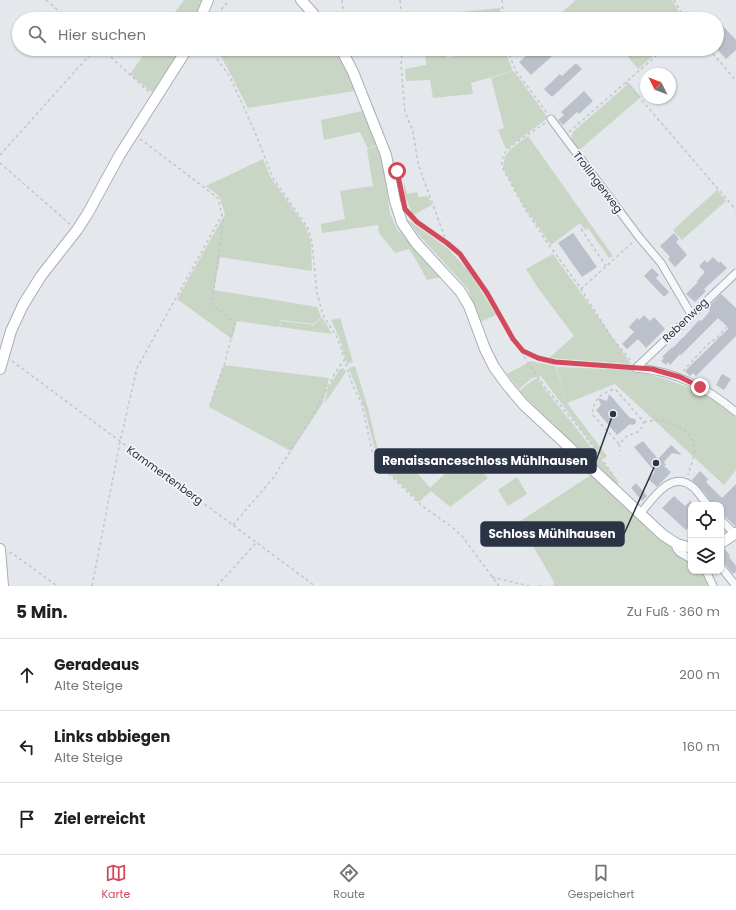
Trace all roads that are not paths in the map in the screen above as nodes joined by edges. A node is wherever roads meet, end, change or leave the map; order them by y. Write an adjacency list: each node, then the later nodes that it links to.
1 (208, 0): 3 (street)
2 (302, 0): 4 (street)
3 (203, 12)
4 (312, 12)
5 (183, 56): 10 (street)
6 (345, 56): 13 (street)
7 (551, 119): 9 (street, Trollingerweg)
8 (736, 273): 9 (street, Rebenweg)
9 (691, 314): 11 (street, Rebenweg)
10 (0, 369)
11 (736, 412)
12 (705, 502): 13 (street)
13 (640, 514): 17 (street)
14 (724, 523): 15 (street)
15 (735, 533): 16 (street)
16 (724, 541)
17 (677, 544): 18 (street); 21 (street)
18 (688, 547)
19 (0, 549): 20 (street)
20 (0, 552): 24 (street)
21 (688, 557)
22 (724, 571): 26 (street)
23 (707, 574): 25 (street)
24 (3, 586)
25 (713, 586)
26 (736, 586)

